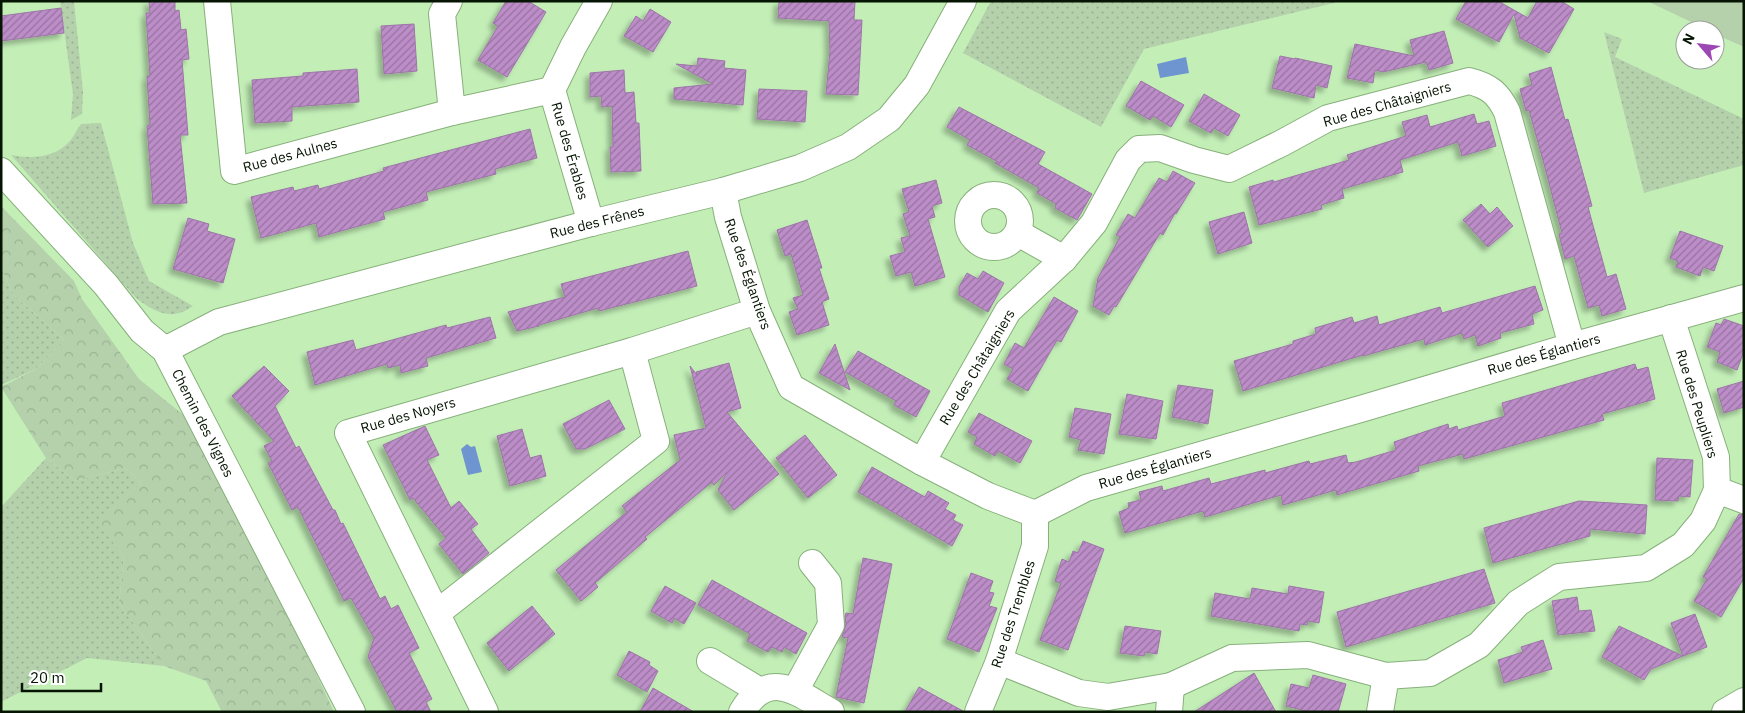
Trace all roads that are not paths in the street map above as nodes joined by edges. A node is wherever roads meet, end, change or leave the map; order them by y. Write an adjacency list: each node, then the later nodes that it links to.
1 (217, 1): 6 (street, Rue des Aulnes)
2 (449, 1): 6 (street)
3 (599, 1): 5 (street, Rue des Érables)
4 (963, 1): 8 (street, Rue des Frênes)
5 (552, 90): 6 (street, Rue des Aulnes); 9 (street, Rue des Érables)
6 (452, 112)
7 (1, 171): 16 (street, Chemin des Vignes)
8 (723, 191): 9 (street, Rue des Frênes); 13 (street, Rue des Églantiers)
9 (591, 223): 16 (street, Rue des Frênes)
10 (1018, 233): 11 (street)
11 (1064, 259): 15 (street, Rue des Châtaigniers); 18 (street, Rue des Châtaigniers)
12 (1744, 298): 14 (street, Rue des Églantiers)
13 (757, 311): 17 (street, Rue des Noyers); 18 (street, Rue des Églantiers)
14 (1671, 318): 15 (street, Rue des Églantiers); 19 (street, Rue des Peupliers)
15 (1572, 346): 21 (street, Rue des Églantiers)
16 (165, 350): 31 (street, Chemin des Vignes)
17 (632, 350): 23 (street); 23 (street, Rue des Noyers)
18 (922, 462): 21 (street, Rue des Églantiers)
19 (1717, 490): 20 (street); 26 (street, Rue des Peupliers)
20 (1744, 500)
21 (1035, 514): 25 (street, Rue des Trembles)
22 (812, 563): 29 (street)
23 (436, 613): 32 (street, Rue des Noyers)
24 (710, 661): 28 (street)
25 (998, 661): 27 (street, Rue des Peupliers); 35 (street, Rue des Trembles)
26 (1386, 676): 27 (street, Rue des Peupliers); 37 (street)
27 (1171, 686): 36 (street)
28 (760, 691): 29 (street); 33 (street)
29 (795, 691): 34 (street)
30 (1744, 701): 38 (street)
31 (352, 712)
32 (485, 712)
33 (742, 712)
34 (831, 712)
35 (978, 712)
36 (1169, 712)
37 (1380, 712)
38 (1725, 712)

